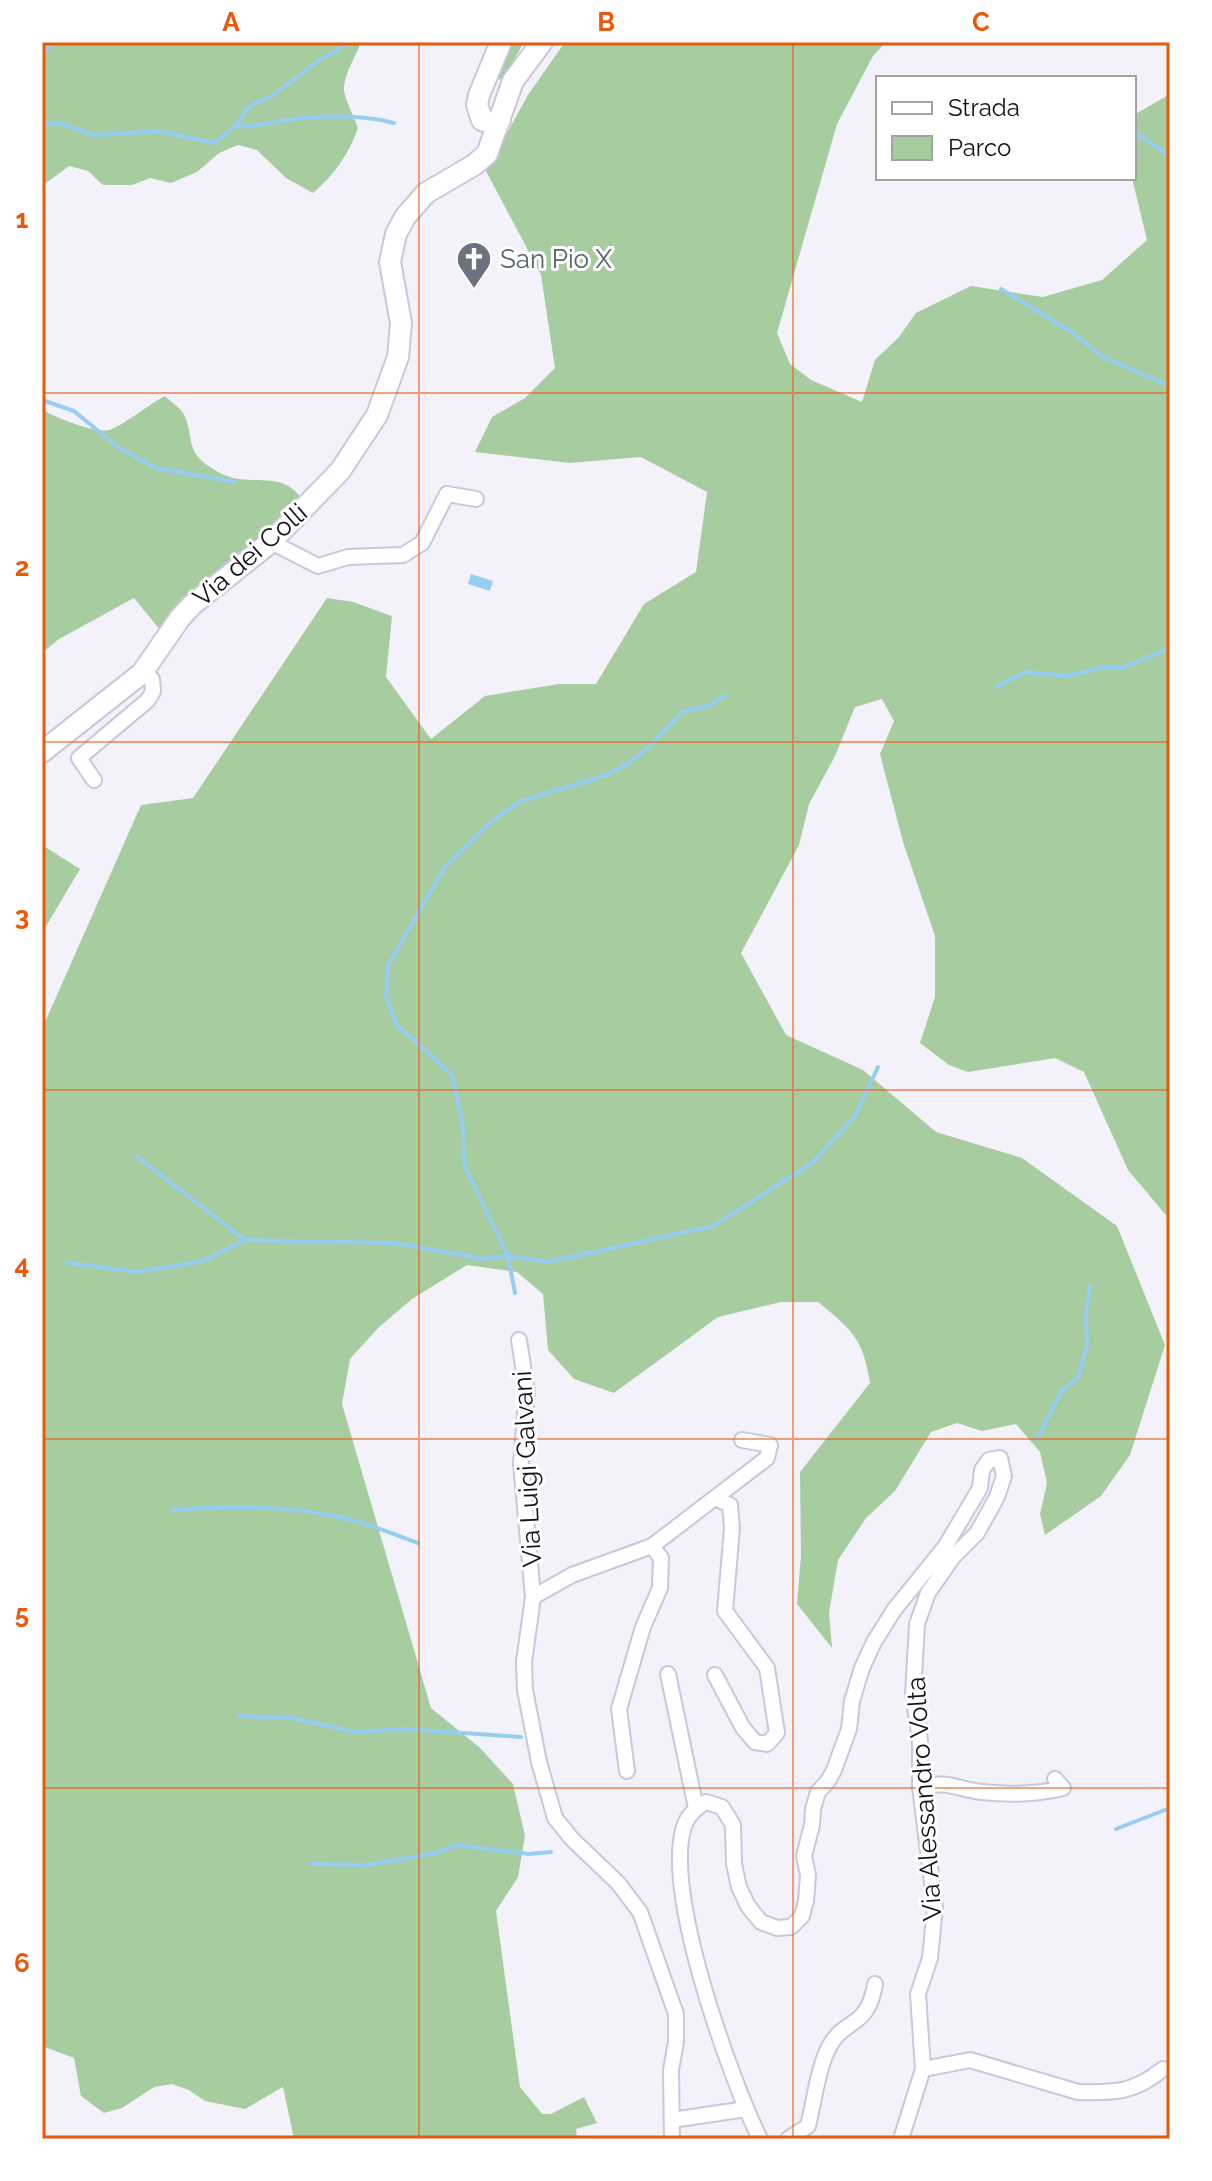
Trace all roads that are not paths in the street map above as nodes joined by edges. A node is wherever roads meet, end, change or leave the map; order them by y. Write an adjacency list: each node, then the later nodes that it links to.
1 (501, 42): 3 (street)
2 (542, 42): 3 (street, Via dei Colli)
3 (500, 120): 5 (street, Via dei Colli)
4 (476, 499): 5 (street)
5 (271, 542): 6 (street, Via dei Colli)
6 (142, 673): 7 (street, Via dei Colli); 8 (street)
7 (42, 752)
8 (94, 780)
9 (519, 1340): 13 (street, Via Luigi Galvani)
10 (742, 1440): 11 (street, Via Luigi Galvani)
11 (717, 1499): 12 (street, Via Luigi Galvani); 15 (street)
12 (652, 1546): 13 (street, Via Luigi Galvani); 16 (street)
13 (533, 1597): 24 (street, Via Luigi Galvani)
14 (668, 1674): 19 (street)
15 (715, 1675)
16 (627, 1771)
17 (1055, 1779): 18 (street)
18 (920, 1787): 19 (street, Via Alessandro Volta); 21 (street, Via Alessandro Volta)
19 (696, 1808): 23 (street)
20 (875, 1984): 27 (street)
21 (923, 2069): 22 (street); 28 (street, Via Alessandro Volta)
22 (1163, 2069)
23 (746, 2109): 24 (street); 26 (street)
24 (672, 2120): 25 (street, Via Luigi Galvani)
25 (672, 2139)
26 (760, 2139)
27 (788, 2139)
28 (901, 2139)

